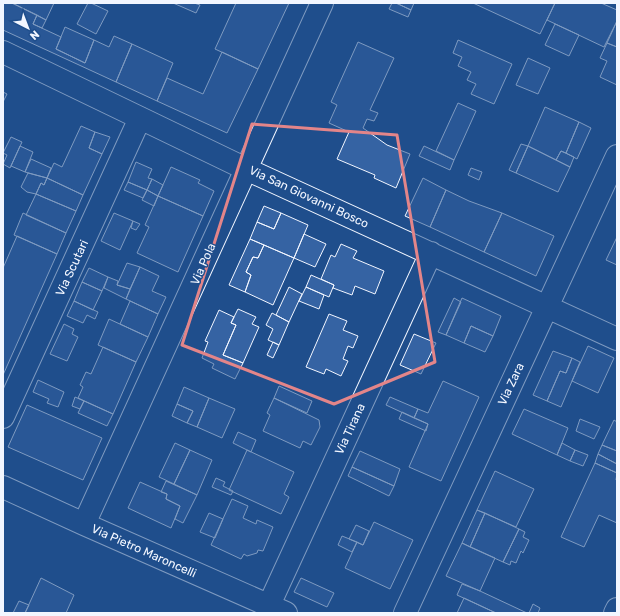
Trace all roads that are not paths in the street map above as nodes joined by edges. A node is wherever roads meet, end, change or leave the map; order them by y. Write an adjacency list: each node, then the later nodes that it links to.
1 (322, 3): 5 (street, Via Pola)
2 (3, 52): 3 (street, Via San Giovanni Bosco)
3 (140, 118): 5 (street, Via San Giovanni Bosco); 9 (street, Via Scutari)
4 (617, 156): 7 (street, Via Zara)
5 (246, 169): 6 (street, Via San Giovanni Bosco); 11 (street, Via Pola)
6 (431, 253): 7 (street, Via San Giovanni Bosco); 12 (street, Via Tirana)
7 (547, 307): 8 (street, Via San Giovanni Bosco); 14 (street, Via Zara)
8 (617, 339)
9 (3, 418)
10 (3, 486): 11 (street, Via Pietro Maroncelli)
11 (84, 524): 12 (street, Via Pietro Maroncelli)
12 (277, 609)
13 (617, 609): 15 (street)
14 (405, 613)
15 (615, 613)

